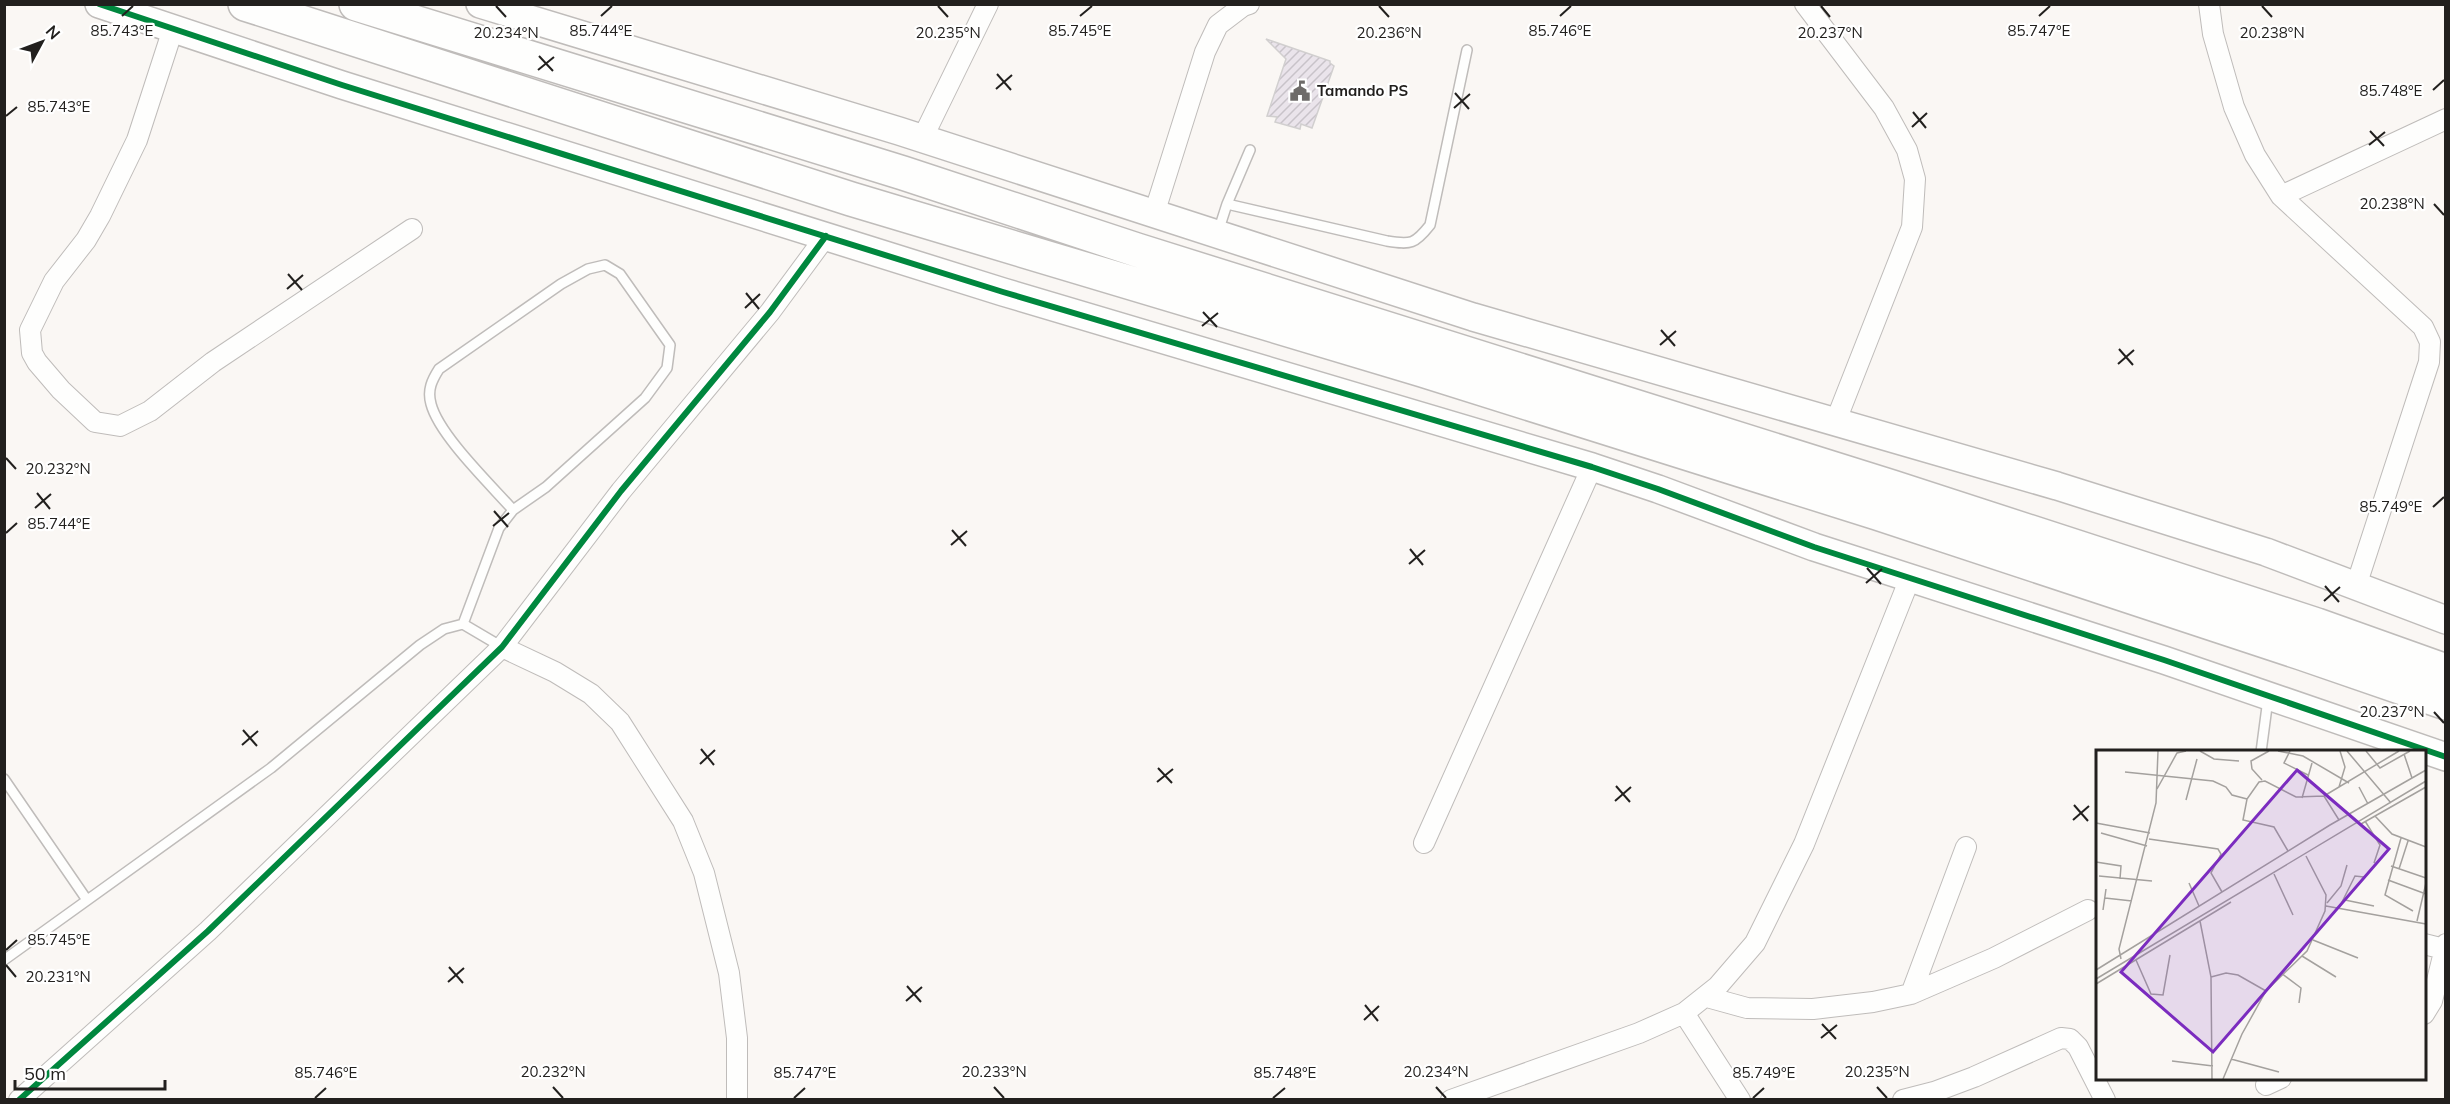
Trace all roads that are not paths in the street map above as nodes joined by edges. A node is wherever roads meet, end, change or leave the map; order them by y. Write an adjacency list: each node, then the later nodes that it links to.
1 (99, 4): 9 (street)
2 (245, 4): 31 (highway)
3 (356, 4): 29 (highway)
4 (480, 4): 12 (street)
5 (988, 4): 12 (street)
6 (1249, 4): 16 (street)
7 (1805, 4): 21 (street)
8 (2209, 4): 14 (street)
9 (173, 29): 17 (street); 19 (street)
10 (1467, 50): 15 (lane)
11 (2445, 119): 14 (street)
12 (922, 139): 16 (street)
13 (1250, 150): 15 (lane)
14 (2281, 196): 20 (street)
15 (1227, 204): 18 (lane)
16 (1154, 214): 18 (street)
17 (412, 229)
18 (1218, 234): 21 (street)
19 (826, 236): 22 (street); 28 (street)
20 (2438, 344): 25 (street)
21 (1835, 423): 25 (street)
22 (1592, 467): 24 (street); 37 (street)
23 (513, 510): 23 (lane); 27 (lane)
24 (1910, 578): 30 (street); 45 (street)
25 (2356, 586): 26 (street)
26 (2445, 620)
27 (463, 624): 28 (lane); 39 (lane)
28 (502, 647): 48 (street); 49 (street)
29 (2445, 671)
30 (2269, 696): 32 (lane); 33 (street)
31 (2445, 703)
32 (2261, 750)
33 (2425, 750)
34 (2426, 750): 35 (street)
35 (2445, 757)
36 (4, 779): 39 (lane)
37 (1424, 843)
38 (1966, 847): 44 (street)
39 (87, 900): 43 (lane)
40 (2088, 910): 44 (street)
41 (2426, 944): 42 (street)
42 (2445, 947): 46 (street)
43 (4, 960)
44 (1911, 994): 45 (street)
45 (1707, 997): 47 (street)
46 (2426, 1011)
47 (1684, 1013): 50 (street); 51 (street)
48 (19, 1100)
49 (737, 1100)
50 (1451, 1100)
51 (1740, 1100)
52 (1903, 1100): 53 (street)
53 (2105, 1100)

